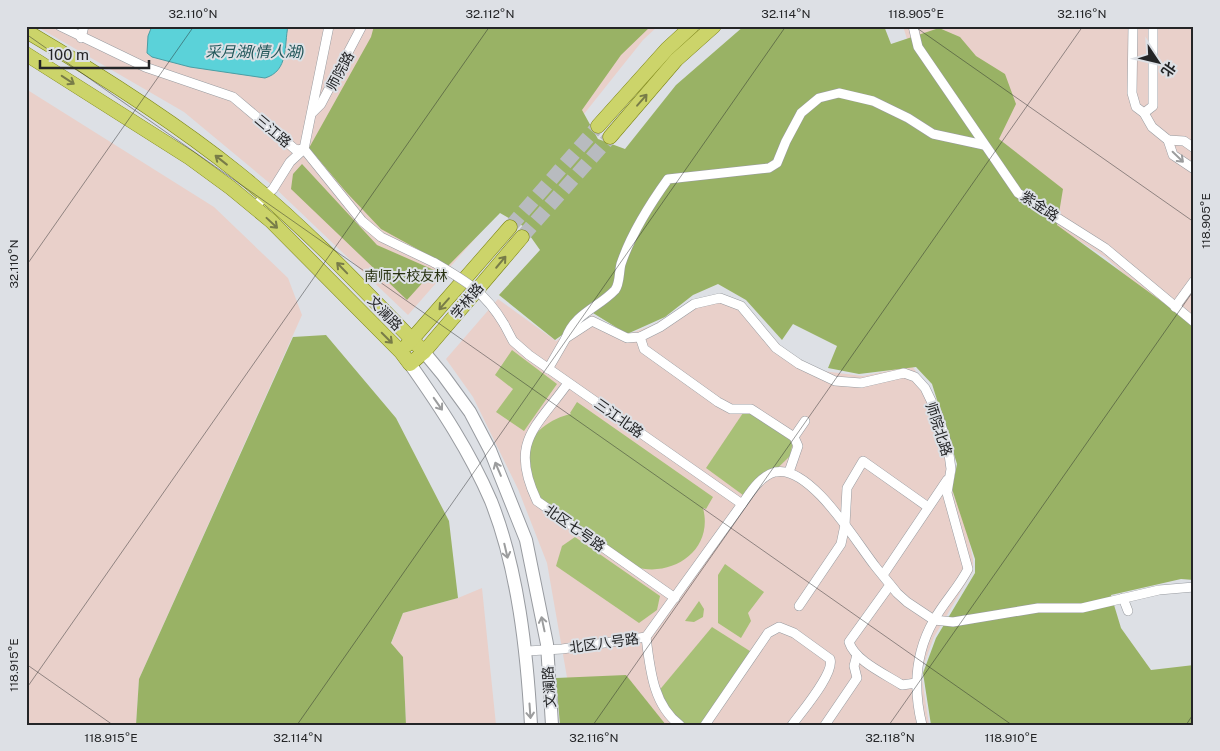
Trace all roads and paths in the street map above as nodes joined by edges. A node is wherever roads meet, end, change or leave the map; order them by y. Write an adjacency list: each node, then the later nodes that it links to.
1 (60, 26): 11 (street, 三江路)
2 (84, 26): 11 (street)
3 (328, 26): 13 (street, 师院路)
4 (362, 26): 13 (street, 师院路)
5 (692, 26): 15 (main road)
6 (714, 26): 16 (main road, one-way to 6)
7 (912, 26): 18 (street, 紫金路)
8 (1133, 26): 14 (street)
9 (1153, 26): 14 (street)
10 (26, 31): 22 (main road, 文澜路, one-way to 10)
11 (81, 38): 20 (street, 三江路)
12 (26, 54): 23 (main road, 文澜路, one-way to 23)
13 (313, 112): 20 (street, 师院路)
14 (1144, 113): 17 (street)
15 (598, 126)
16 (610, 136)
17 (1168, 140): 19 (street); 21 (street, one-way to 21)
18 (984, 145): 29 (street, 紫金路); 32 (street)
19 (1194, 148)
20 (304, 149): 22 (street, 师院路); 26 (street, 三江路, bridge)
21 (1194, 170)
22 (265, 196): 23 (street, 师院路); 33 (main road, 文澜路, one-way to 22)
23 (254, 207): 34 (main road, 文澜路, one-way to 34)
24 (510, 227): 26 (main road, 学林路)
25 (522, 237): 28 (main road, 学林路, one-way to 25)
26 (465, 280): 28 (street, 三江路, bridge); 33 (main road, 学林路, one-way to 33)
27 (1194, 281): 29 (street)
28 (478, 289): 35 (main road, 学林路); 37 (street, 三江北路, bridge)
29 (1175, 307): 30 (street, 紫金路)
30 (1194, 322)
31 (640, 337): 32 (street); 40 (street); 42 (street, 师院北路)
32 (566, 338): 37 (street)
33 (412, 340): 34 (main road, 学林路); 35 (main road, 文澜路)
34 (401, 352): 36 (main road, 文澜路)
35 (424, 352): 36 (main road, 学林路); 55 (main road, 文澜路, one-way to 35)
36 (410, 364): 56 (main road, 文澜路, one-way to 56)
37 (548, 369): 38 (street, 三江北路)
38 (568, 383): 43 (street, 三江北路); 49 (street, 北区七号路)
39 (806, 421): 40 (street)
40 (794, 436): 41 (street)
41 (789, 472): 43 (street); 45 (street)
42 (950, 476): 44 (street); 53 (street, 师院北路)
43 (742, 504): 49 (street)
44 (928, 507): 45 (street); 46 (street)
45 (845, 525): 46 (street); 51 (street)
46 (883, 575): 47 (street)
47 (890, 585): 53 (street); 57 (street)
48 (1194, 587): 50 (street)
49 (675, 598): 54 (street)
50 (1123, 598): 52 (street); 53 (street)
51 (799, 606)
52 (1128, 611)
53 (934, 620): 58 (street, 师院北路)
54 (646, 637): 55 (street, 北区八号路); 61 (street)
55 (547, 649): 56 (street, 北区八号路); 60 (main road, 文澜路)
56 (527, 651): 59 (main road, 文澜路, one-way to 59)
57 (857, 655): 58 (street); 64 (street)
58 (916, 683): 65 (street, 师院北路)
59 (531, 725)
60 (552, 725)
61 (680, 725)
62 (705, 725): 63 (street)
63 (792, 725)
64 (825, 725)
65 (922, 725)

